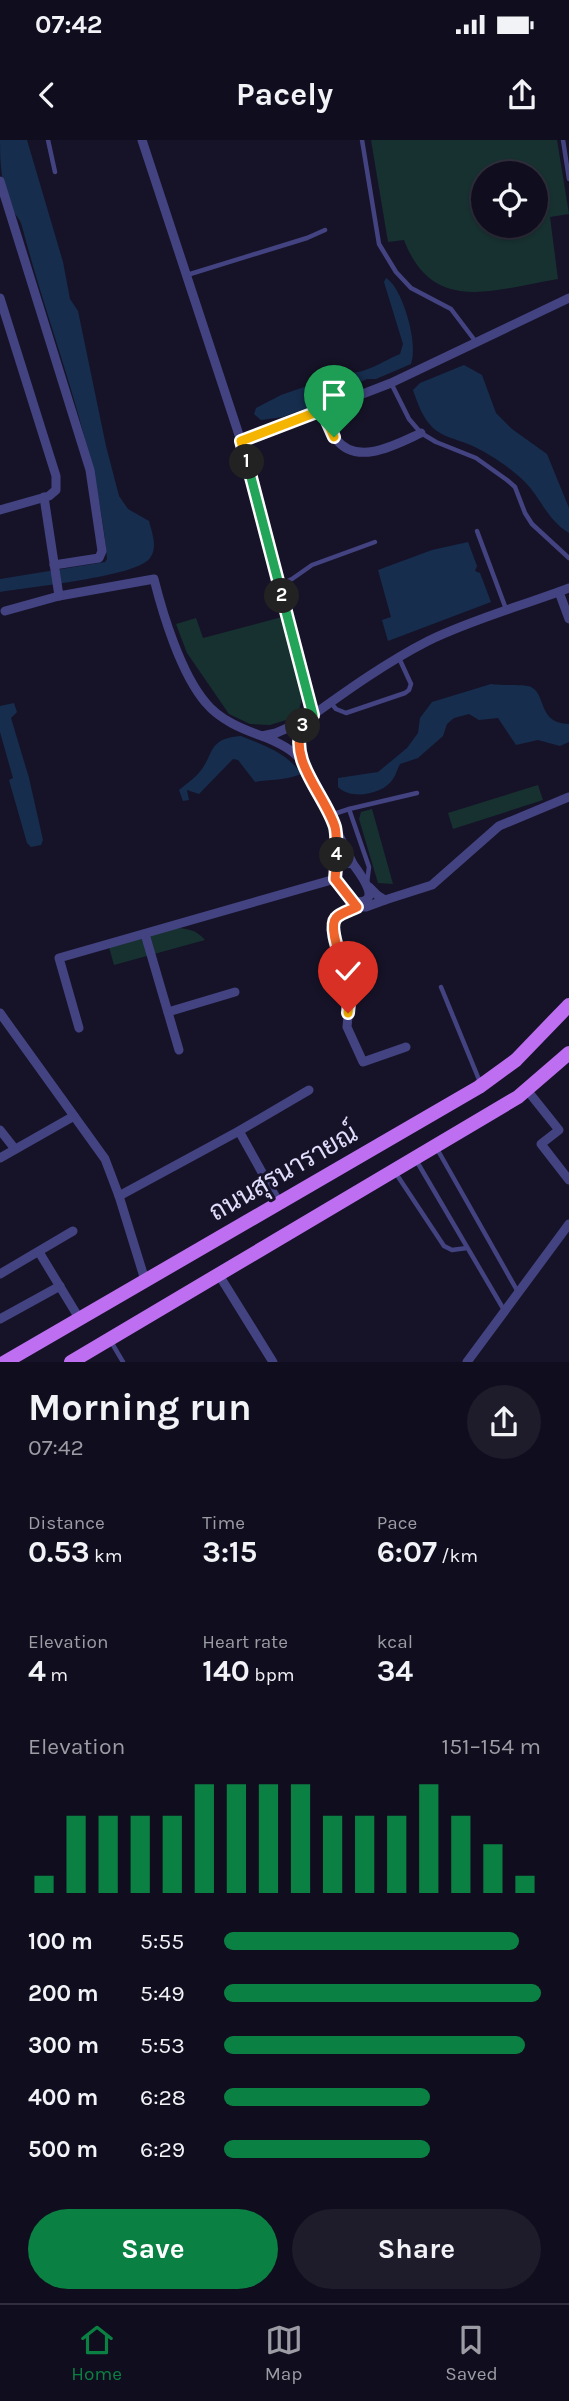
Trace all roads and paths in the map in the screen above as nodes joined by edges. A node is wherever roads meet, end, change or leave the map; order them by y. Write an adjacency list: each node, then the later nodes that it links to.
1 (48, 140): 5 (lane)
2 (142, 140): 9 (street)
3 (362, 140): 12 (lane)
4 (563, 140): 6 (lane)
5 (55, 172)
6 (569, 179)
7 (0, 181): 23 (street)
8 (325, 230): 9 (lane)
9 (187, 275): 16 (street)
10 (0, 298): 17 (street)
11 (569, 298): 12 (street)
12 (477, 342): 13 (street)
13 (391, 383): 14 (street); 15 (lane)
14 (322, 410): 15 (street); 16 (street)
15 (421, 433): 22 (lane)
16 (241, 441): 24 (street)
17 (44, 497): 19 (street); 23 (street)
18 (0, 498): 19 (street)
19 (2, 510)
20 (477, 531): 27 (lane)
21 (375, 542): 24 (lane)
22 (569, 558)
23 (54, 565): 26 (street)
24 (279, 585): 32 (street)
25 (564, 590): 27 (street); 29 (street)
26 (59, 596): 28 (street); 33 (street)
27 (507, 610): 30 (street)
28 (5, 611)
29 (569, 620)
30 (399, 657): 31 (street); 31 (lane)
31 (330, 702): 32 (street)
32 (310, 717): 33 (street); 34 (street)
33 (262, 736): 34 (street)
34 (300, 758): 38 (street)
35 (416, 793): 37 (lane)
36 (569, 797): 44 (street)
37 (349, 809): 38 (lane); 43 (lane)
38 (330, 816): 39 (street)
39 (336, 829): 40 (street); 41 (street)
40 (353, 864): 41 (street); 43 (street)
41 (337, 865): 42 (street)
42 (335, 879): 45 (street); 46 (street)
43 (368, 885): 44 (street); 45 (street)
44 (385, 900): 45 (street)
45 (354, 904): 53 (street)
46 (145, 934): 50 (street); 52 (street)
47 (441, 987): 56 (lane)
48 (235, 992): 50 (street)
49 (569, 1005): 56 (main road, ถนนสุรนารายณ์)
50 (168, 1012): 54 (street)
51 (0, 1013): 59 (street)
52 (79, 1028)
53 (406, 1047)
54 (179, 1050)
55 (569, 1053): 58 (main road)
56 (481, 1086): 69 (main road, ถนนสุรนารายณ์)
57 (309, 1090): 61 (street)
58 (527, 1090): 62 (main road); 67 (street)
59 (74, 1116): 63 (street); 68 (street)
60 (0, 1130): 63 (street)
61 (239, 1131): 68 (street); 69 (street)
62 (436, 1147): 65 (main road); 80 (lane)
63 (15, 1149): 64 (street)
64 (0, 1158)
65 (415, 1159): 66 (main road); 74 (lane)
66 (394, 1172): 74 (lane); 77 (main road)
67 (569, 1180)
68 (119, 1196): 78 (street)
69 (279, 1203): 78 (main road, ถนนสุรนารายณ์)
70 (569, 1224): 72 (street)
71 (73, 1231): 75 (street)
72 (557, 1240): 73 (street); 80 (street)
73 (569, 1244)
74 (467, 1248): 81 (lane)
75 (39, 1252): 76 (street); 79 (street)
76 (0, 1274)
77 (219, 1275): 84 (main road); 88 (street)
78 (145, 1280): 82 (main road, ถนนสุรนารายณ์)
79 (60, 1286): 82 (street); 83 (street)
80 (518, 1293): 81 (street)
81 (504, 1310): 89 (street)
82 (79, 1318): 85 (main road, ถนนสุรนารายณ์)
83 (0, 1319)
84 (109, 1339): 86 (main road); 87 (lane)
85 (5, 1362)
86 (71, 1362)
87 (123, 1362)
88 (273, 1362)
89 (467, 1362)

